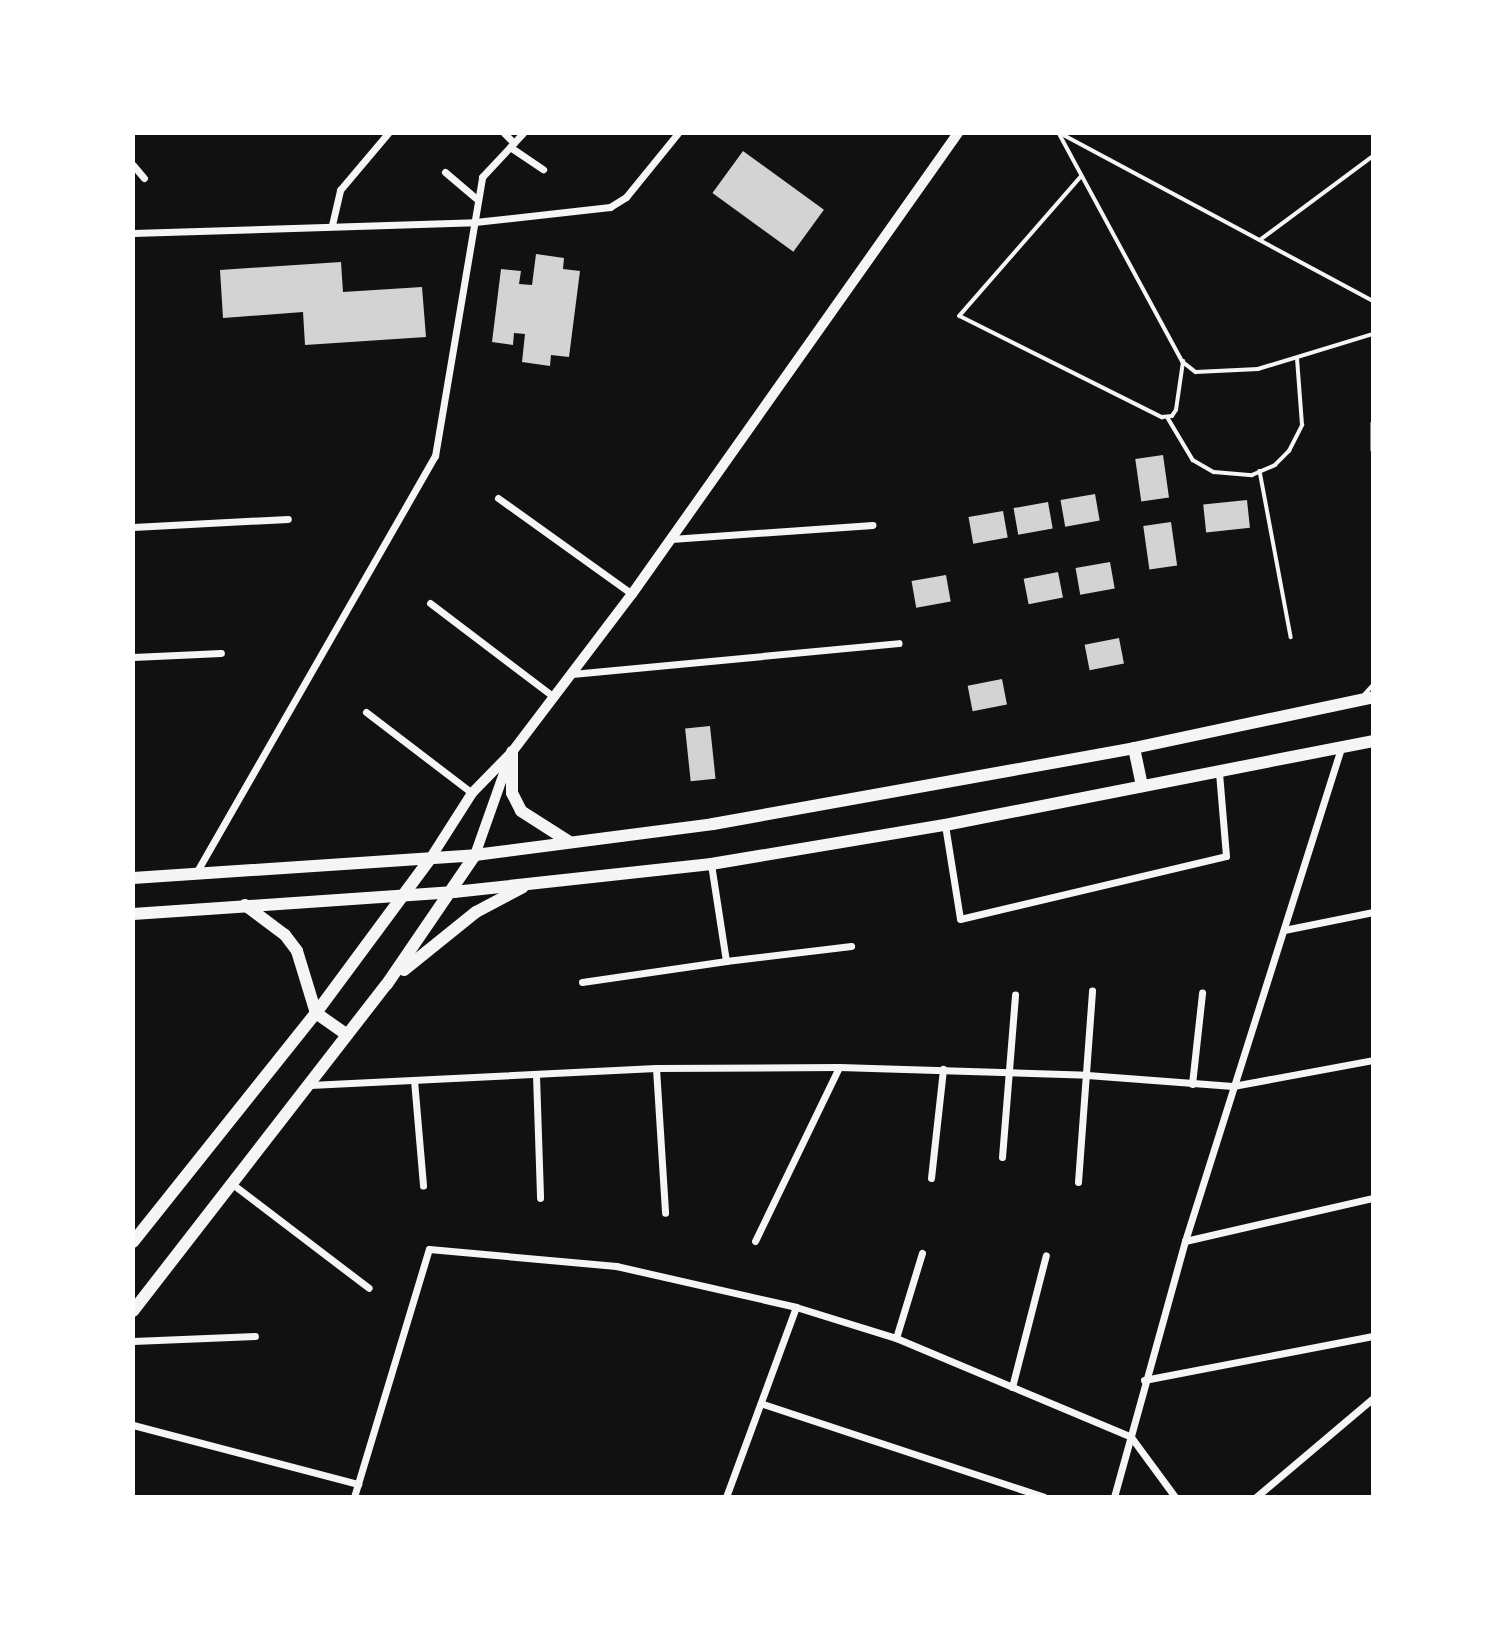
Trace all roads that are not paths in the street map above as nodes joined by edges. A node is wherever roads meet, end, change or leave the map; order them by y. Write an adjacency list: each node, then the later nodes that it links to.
1 (388, 133): 16 (street)
2 (504, 133): 7 (street)
3 (523, 133): 7 (street)
4 (678, 133): 15 (street)
5 (958, 133): 31 (street)
6 (1060, 133): 12 (lane); 18 (lane)
7 (512, 145): 10 (street); 14 (street)
8 (1373, 156): 18 (lane)
9 (133, 165): 13 (street)
10 (543, 169)
11 (445, 172): 14 (street)
12 (1082, 176): 22 (lane); 23 (lane)
13 (144, 178)
14 (478, 200): 15 (street)
15 (475, 222): 16 (street); 55 (street)
16 (332, 225): 17 (street)
17 (133, 233)
18 (1260, 240): 19 (lane)
19 (1373, 301)
20 (1373, 334): 21 (lane)
21 (1297, 359): 22 (lane); 26 (lane)
22 (1183, 362): 23 (lane)
23 (1168, 418): 26 (lane)
24 (1373, 423): 25 (lane)
25 (1373, 450)
26 (1260, 471): 34 (lane)
27 (498, 498): 32 (street)
28 (288, 519): 30 (street)
29 (873, 525): 31 (street)
30 (133, 527)
31 (671, 539): 32 (street)
32 (632, 594): 38 (street)
33 (430, 603): 40 (street)
34 (1291, 637)
35 (899, 643): 38 (street)
36 (221, 653): 37 (street)
37 (133, 656)
38 (572, 674): 40 (street)
39 (1373, 685): 41 (lane)
40 (554, 697): 46 (street)
41 (1367, 698): 45 (main road)
42 (366, 712): 49 (street)
43 (1373, 741): 44 (main road)
44 (1342, 747): 47 (main road); 63 (street)
45 (1134, 748): 48 (main road); 51 (main road)
46 (512, 752): 49 (street); 51 (main road); 52 (street)
47 (1219, 772): 48 (main road); 50 (street)
48 (1142, 786): 50 (main road)
49 (472, 793): 53 (street)
50 (945, 825): 54 (main road)
51 (568, 841): 52 (main road)
52 (475, 855): 53 (main road); 58 (main road)
53 (430, 859): 55 (main road); 59 (main road)
54 (711, 864): 57 (main road); 65 (street)
55 (196, 873): 56 (main road)
56 (133, 878)
57 (532, 882): 58 (main road); 67 (main road)
58 (454, 892): 59 (main road); 67 (main road)
59 (405, 894): 60 (main road); 71 (main road)
60 (245, 905): 62 (main road); 71 (main road)
61 (1373, 912): 63 (street)
62 (133, 914)
63 (1284, 930): 83 (street)
64 (851, 946): 65 (street)
65 (726, 961): 66 (street)
66 (582, 982)
67 (387, 984): 72 (main road)
68 (1092, 991): 78 (street)
69 (1202, 993): 81 (street)
70 (1015, 995): 77 (street)
71 (316, 1013): 72 (main road); 94 (main road)
72 (346, 1034): 82 (main road)
73 (1373, 1060): 83 (street)
74 (839, 1067): 75 (street); 76 (street); 92 (street)
75 (656, 1068): 79 (street); 91 (street)
76 (943, 1069): 77 (street); 85 (street)
77 (1009, 1071): 78 (street); 84 (street)
78 (1087, 1074): 81 (street); 86 (street)
79 (536, 1075): 80 (street); 89 (street)
80 (414, 1080): 82 (street); 88 (street)
81 (1192, 1084): 83 (street)
82 (307, 1085): 87 (main road)
83 (1233, 1086): 93 (street)
84 (1002, 1157)
85 (931, 1178)
86 (1078, 1182)
87 (231, 1183): 97 (street); 99 (main road)
88 (423, 1186)
89 (540, 1198)
90 (1373, 1198): 93 (street)
91 (665, 1213)
92 (755, 1241)
93 (1185, 1241): 104 (street)
94 (133, 1242)
95 (922, 1253): 102 (street)
96 (1046, 1255): 105 (street)
97 (369, 1288)
98 (796, 1307): 102 (street); 107 (street); 110 (street)
99 (133, 1311)
100 (255, 1336): 103 (street)
101 (1373, 1336): 104 (street)
102 (896, 1338): 105 (street)
103 (133, 1341)
104 (1144, 1380): 109 (street)
105 (1013, 1387): 109 (street)
106 (1373, 1398): 116 (street)
107 (763, 1404): 112 (street); 113 (street)
108 (133, 1425): 110 (street)
109 (1131, 1437): 114 (street); 115 (street)
110 (358, 1484): 111 (street)
111 (354, 1497)
112 (726, 1497)
113 (1044, 1497)
114 (1114, 1497)
115 (1175, 1497)
116 (1256, 1497)

